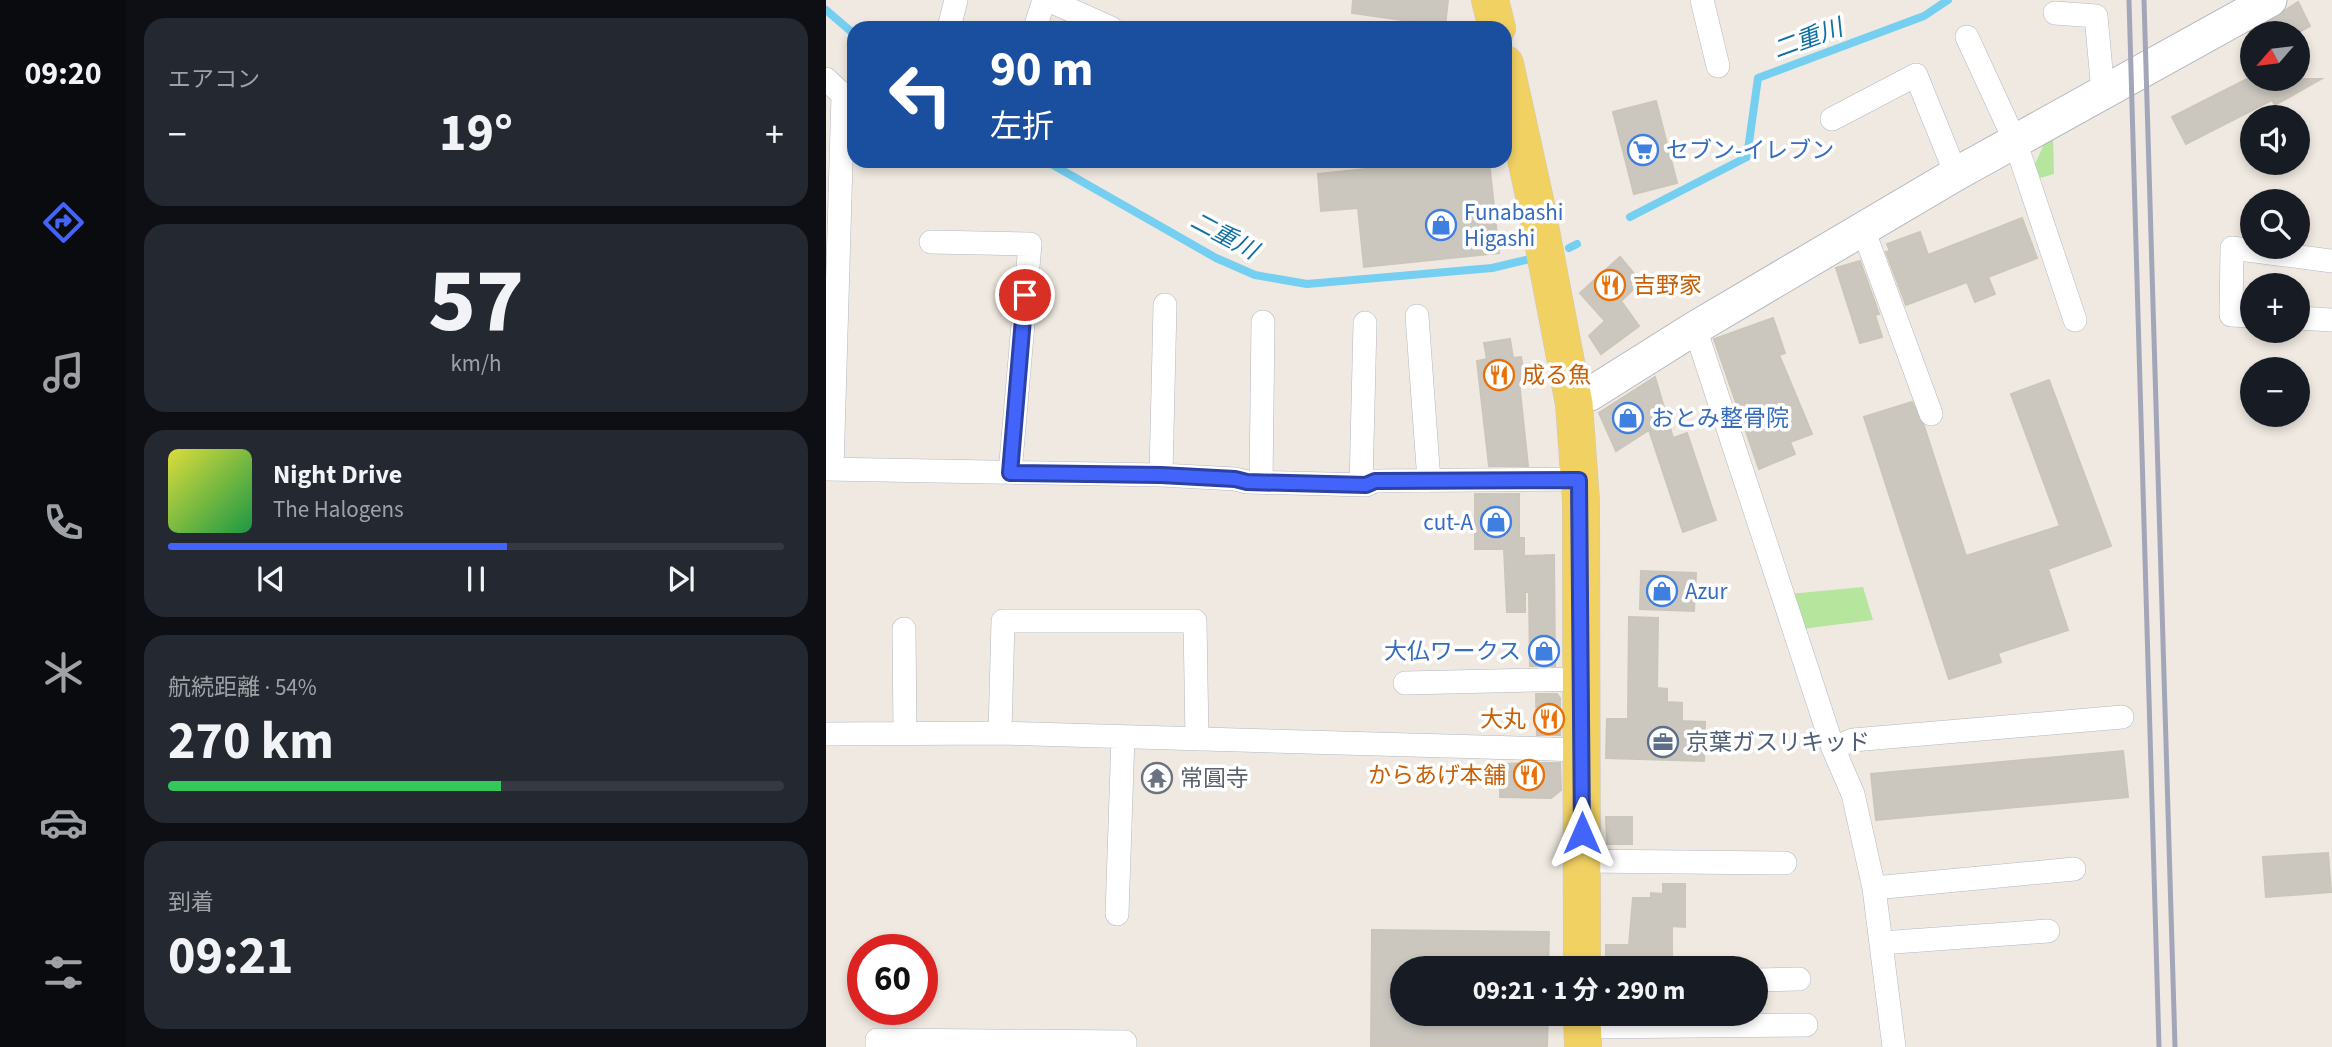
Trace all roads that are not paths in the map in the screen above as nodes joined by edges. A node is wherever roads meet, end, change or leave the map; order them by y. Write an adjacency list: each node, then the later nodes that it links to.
1 (956, 0): 7 (street)
2 (1046, 0): 8 (street); 9 (street)
3 (1490, 0): 10 (main road)
4 (1702, 0): 12 (street)
5 (2270, 0): 14 (street)
6 (2055, 13): 14 (street)
7 (951, 21)
8 (1038, 21)
9 (1095, 21)
10 (1495, 21)
11 (1966, 37): 17 (street)
12 (1718, 65)
13 (826, 79): 33 (street)
14 (2103, 92): 17 (street)
15 (1832, 119): 18 (street)
16 (1512, 130): 36 (main road)
17 (2015, 141): 18 (street); 26 (street)
18 (1956, 174): 19 (street)
19 (1863, 229): 30 (street); 32 (street)
20 (931, 242): 34 (street)
21 (2332, 261): 23 (street)
22 (1165, 305): 35 (street)
23 (2240, 315)
24 (1417, 316): 37 (street)
25 (2310, 319): 27 (street)
26 (2075, 320)
27 (2332, 320)
28 (1264, 322): 38 (street)
29 (1365, 323): 39 (street)
30 (1695, 328): 31 (street); 49 (street)
31 (1590, 394)
32 (1931, 414)
33 (829, 469): 34 (street)
34 (1010, 473): 35 (street)
35 (1161, 475): 38 (street)
36 (1579, 480): 37 (street); 41 (main road)
37 (1429, 481): 39 (street)
38 (1261, 483): 39 (street)
39 (1361, 485)
40 (904, 629): 46 (street)
41 (1581, 679): 42 (street); 50 (main road)
42 (1405, 682)
43 (2122, 717): 49 (street)
44 (1000, 733): 46 (street); 47 (street); 48 (street)
45 (826, 734): 46 (street)
46 (905, 734)
47 (1123, 737): 48 (street); 55 (street)
48 (1197, 739): 50 (street)
49 (1833, 748): 54 (street)
50 (1581, 750): 51 (main road)
51 (1582, 861): 52 (street); 58 (main road)
52 (1785, 863)
53 (2074, 869): 54 (street)
54 (1874, 888): 57 (street)
55 (1117, 914)
56 (2048, 931): 57 (street)
57 (1881, 943): 65 (street)
58 (1582, 956)
59 (1799, 979): 60 (street)
60 (1768, 980)
61 (1806, 1025): 62 (street)
62 (1583, 1029)
63 (877, 1047): 64 (street)
64 (1125, 1047)
65 (1894, 1047)

